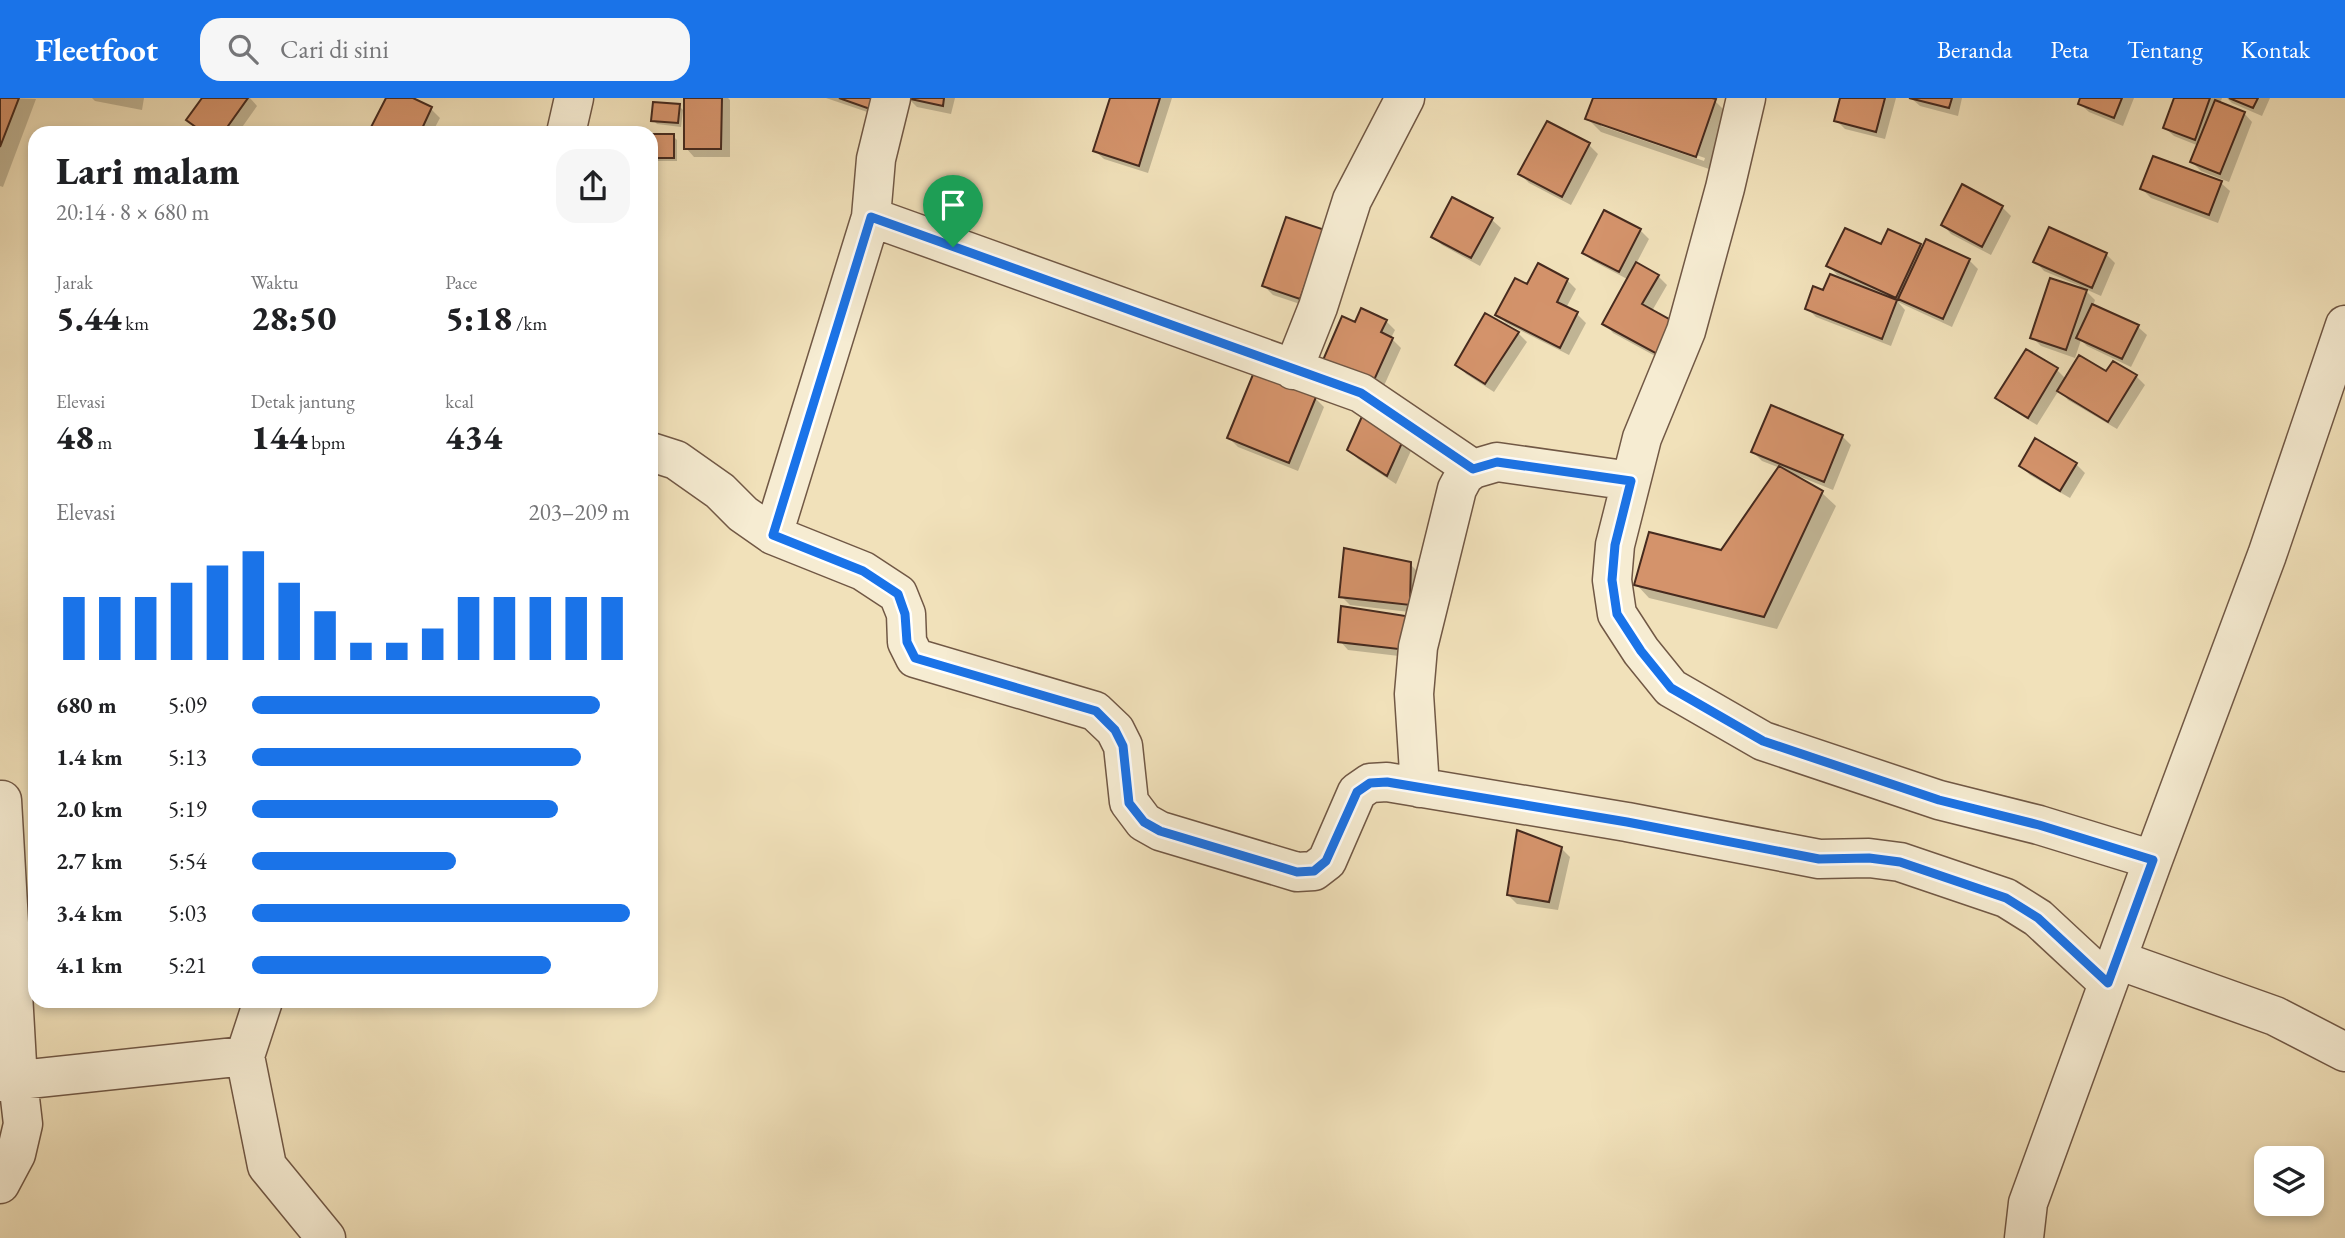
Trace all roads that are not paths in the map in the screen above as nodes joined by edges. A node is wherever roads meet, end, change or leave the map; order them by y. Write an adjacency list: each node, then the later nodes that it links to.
1 (574, 98): 5 (street)
2 (891, 98): 6 (street)
3 (1405, 98): 8 (street)
4 (1746, 98): 11 (street)
5 (568, 126)
6 (871, 217): 8 (street); 12 (street)
7 (2345, 325): 15 (street)
8 (1293, 370): 10 (street)
9 (658, 454): 12 (street)
10 (1473, 469): 11 (street); 13 (street)
11 (1631, 481): 15 (street)
12 (773, 535): 13 (street)
13 (1420, 788): 17 (street)
14 (12, 799): 16 (street)
15 (2153, 860): 17 (street)
16 (15, 939): 21 (street)
17 (2113, 971): 19 (street); 24 (street)
18 (261, 1008): 20 (street)
19 (2345, 1052)
20 (244, 1056): 21 (street); 23 (street)
21 (9, 1081): 22 (street)
22 (0, 1184)
23 (326, 1238)
24 (2024, 1238)

